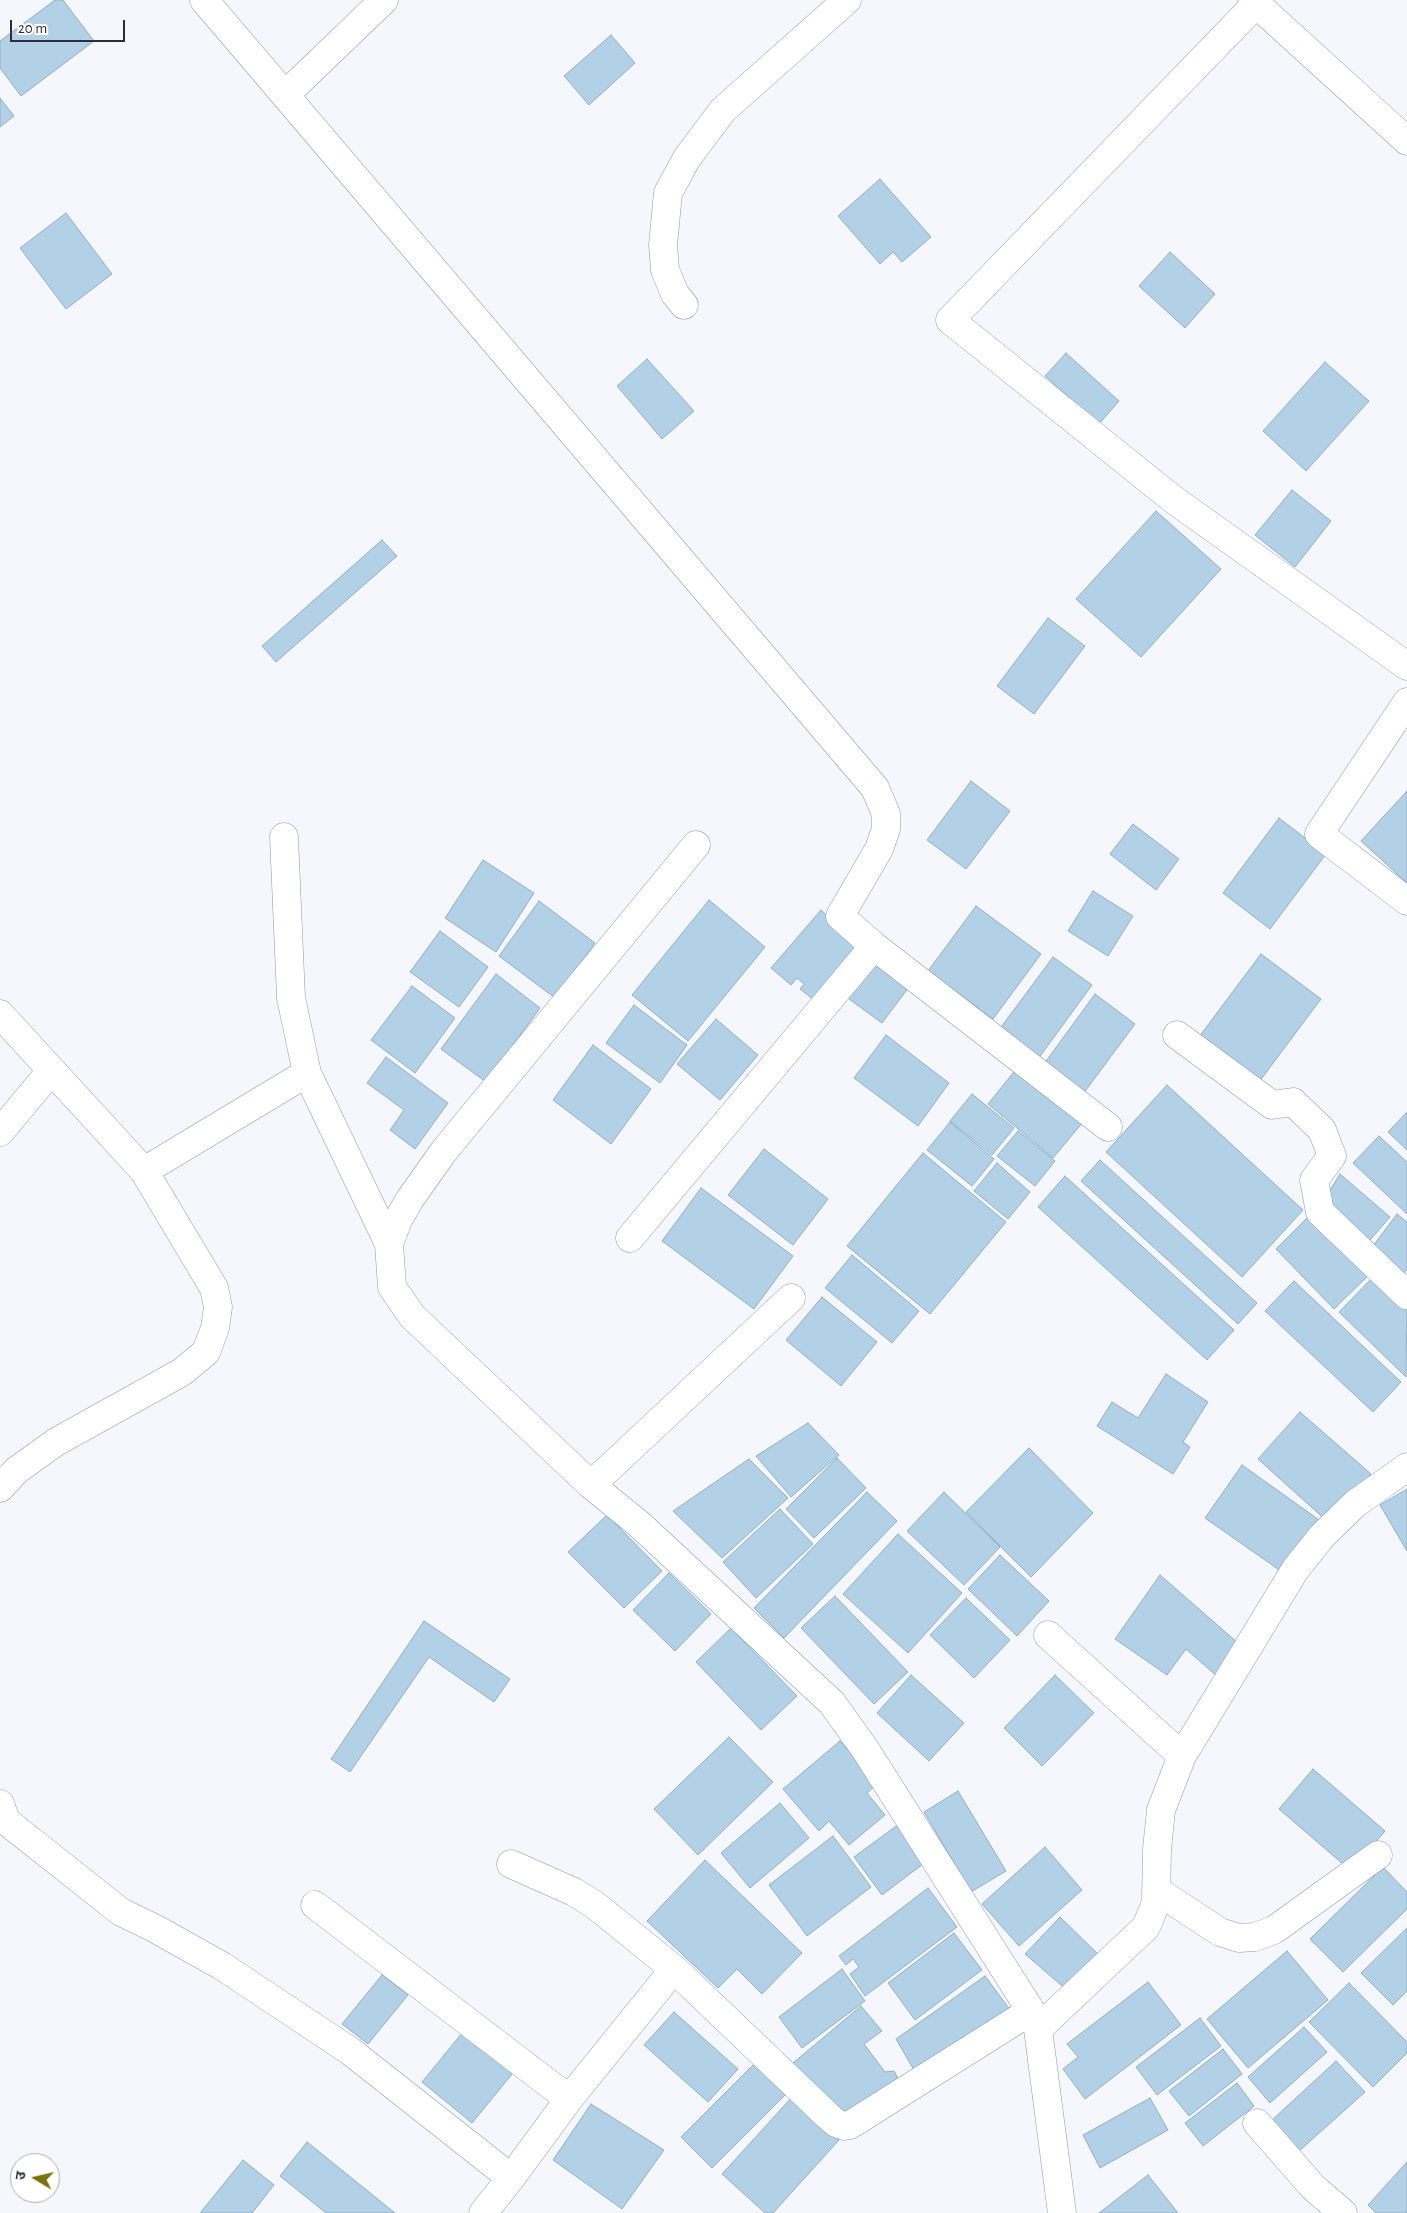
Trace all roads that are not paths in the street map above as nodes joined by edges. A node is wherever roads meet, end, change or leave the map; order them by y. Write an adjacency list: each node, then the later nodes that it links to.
1 (204, 0): 5 (street)
2 (384, 0): 5 (street)
3 (847, 0): 7 (street)
4 (1254, 2): 6 (street); 8 (street)
5 (285, 95): 13 (street)
6 (1407, 141)
7 (684, 305)
8 (1407, 666)
9 (1407, 702): 12 (street)
10 (284, 837): 17 (street)
11 (696, 845): 22 (street)
12 (1407, 901)
13 (874, 946): 18 (street); 21 (street)
14 (0, 1014): 16 (street)
15 (1177, 1035): 23 (street)
16 (52, 1071): 19 (street); 20 (street)
17 (307, 1073): 20 (street); 22 (street)
18 (1108, 1127)
19 (0, 1132)
20 (144, 1171): 27 (street)
21 (630, 1238)
22 (389, 1244): 26 (street)
23 (1407, 1295)
24 (791, 1298): 26 (street)
25 (1407, 1467): 29 (street)
26 (591, 1485): 36 (street)
27 (0, 1488)
28 (1048, 1635): 29 (street)
29 (1182, 1756): 33 (street)
30 (0, 1804): 39 (street)
31 (1378, 1855): 33 (street)
32 (511, 1864): 35 (street)
33 (1156, 1890): 36 (street)
34 (315, 1905): 37 (street)
35 (674, 1969): 36 (street); 37 (street)
36 (1034, 2020): 41 (street)
37 (569, 2099): 39 (street)
38 (1257, 2123): 42 (street)
39 (511, 2178): 40 (street)
40 (483, 2213)
41 (1062, 2213)
42 (1343, 2213)

